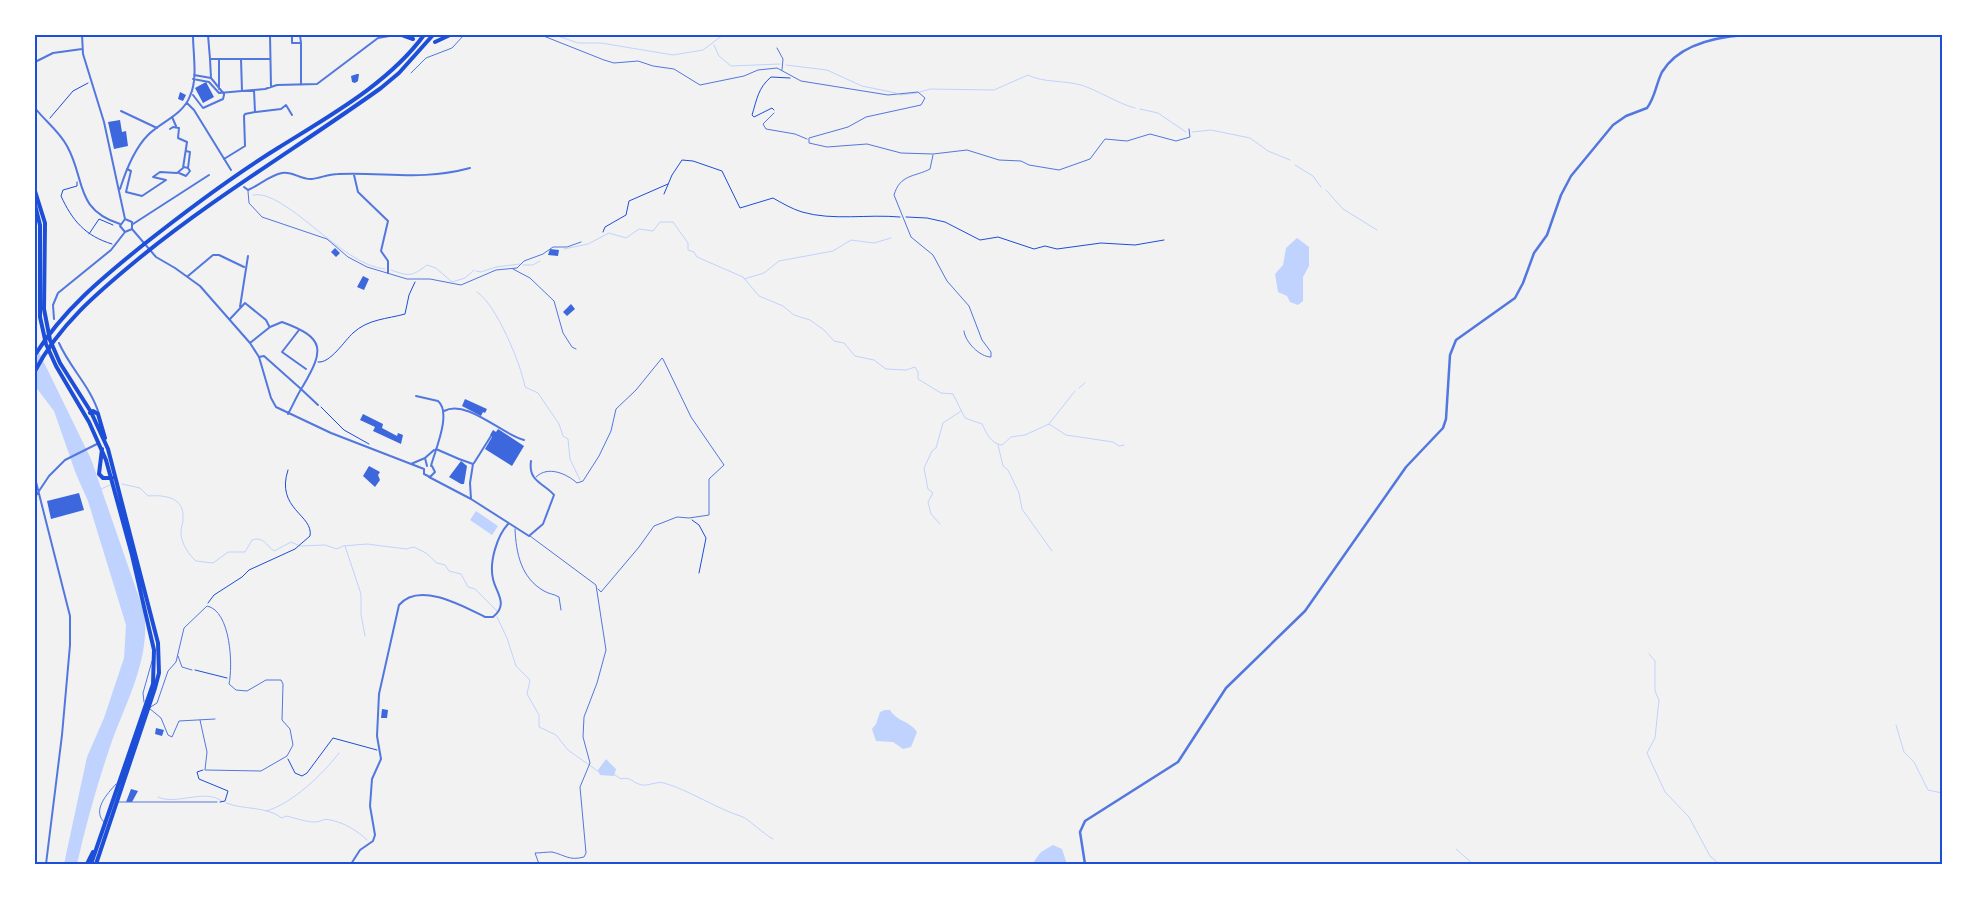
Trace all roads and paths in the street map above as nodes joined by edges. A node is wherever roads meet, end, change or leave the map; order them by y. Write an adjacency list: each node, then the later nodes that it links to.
1 (66, 35): 2 (path)
2 (73, 35)
3 (82, 35): 23 (street)
4 (193, 35): 31 (street)
5 (208, 35): 25 (street)
6 (270, 35): 24 (street)
7 (292, 35): 21 (street)
8 (300, 35): 21 (street)
9 (388, 35): 10 (street); 18 (street)
10 (395, 35)
11 (402, 35): 19 (highway)
12 (424, 35): 97 (highway)
13 (432, 35): 109 (highway)
14 (450, 35): 20 (highway)
15 (464, 35): 30 (lane)
16 (541, 35): 29 (lane)
17 (1745, 35): 171 (street)
18 (378, 36): 35 (street)
19 (413, 39)
20 (434, 42)
21 (301, 43): 35 (street)
22 (777, 48): 29 (lane)
23 (82, 49): 28 (street); 72 (street)
24 (270, 58): 27 (street); 36 (street)
25 (210, 59): 26 (street); 32 (street)
26 (219, 59): 27 (street); 38 (street)
27 (241, 59): 40 (street)
28 (35, 62)
29 (782, 70): 33 (lane)
30 (412, 73)
31 (193, 74): 32 (street); 34 (street)
32 (211, 78): 38 (street)
33 (796, 78): 47 (path); 55 (lane)
34 (193, 79): 41 (street); 43 (street)
35 (301, 85): 36 (street)
36 (271, 86): 39 (street)
37 (90, 89): 50 (path)
38 (219, 89): 41 (street)
39 (254, 90): 40 (street); 46 (street)
40 (242, 92): 41 (street)
41 (224, 94): 42 (street)
42 (193, 96)
43 (187, 103): 49 (street); 58 (street)
44 (35, 108): 50 (street)
45 (121, 111): 52 (street)
46 (255, 112): 48 (street); 58 (street)
47 (774, 112): 55 (lane)
48 (292, 115)
49 (172, 117): 51 (street); 52 (street)
50 (46, 122): 67 (street)
51 (176, 127): 53 (street); 56 (street)
52 (157, 128): 62 (street)
53 (170, 129)
54 (1189, 129): 57 (lane)
55 (808, 140): 57 (lane)
56 (186, 151): 59 (street); 60 (street)
57 (933, 154): 75 (lane)
58 (224, 159): 63 (street)
59 (184, 167): 60 (street); 64 (street)
60 (188, 168): 64 (street)
61 (470, 168): 66 (street)
62 (127, 169): 64 (street); 72 (street)
63 (231, 170)
64 (178, 172)
65 (209, 175): 79 (street)
66 (354, 175): 70 (street); 90 (street)
67 (78, 180): 77 (street); 83 (path)
68 (669, 183): 73 (path); 75 (path); 82 (path)
69 (244, 187): 70 (street)
70 (248, 190): 90 (lane)
71 (35, 191): 115 (highway)
72 (119, 194): 76 (street)
73 (664, 194)
74 (35, 205): 118 (highway)
75 (902, 217): 84 (path); 100 (lane)
76 (124, 219): 78 (street); 79 (street)
77 (114, 222): 78 (street); 83 (path)
78 (120, 224): 81 (street)
79 (133, 224): 80 (street)
80 (132, 229): 81 (street); 91 (street)
81 (124, 232): 86 (street)
82 (602, 232)
83 (89, 234): 86 (path)
84 (1164, 240)
85 (581, 242): 89 (lane)
86 (116, 245): 97 (street)
87 (248, 256): 88 (street)
88 (244, 267): 91 (street); 93 (street)
89 (512, 268): 92 (lane); 103 (lane)
90 (388, 273): 92 (lane)
91 (188, 276): 96 (street)
92 (414, 279): 106 (path)
93 (241, 299): 94 (street); 95 (street)
94 (245, 303): 95 (street); 98 (street)
95 (240, 308): 96 (street)
96 (230, 319): 102 (street)
97 (56, 321): 104 (highway)
98 (270, 327): 99 (street); 102 (street)
99 (298, 330): 106 (street); 107 (street)
100 (964, 331)
101 (59, 343): 113 (street)
102 (250, 343): 105 (street)
103 (576, 349)
104 (35, 355)
105 (259, 357): 108 (street); 111 (street)
106 (317, 362): 111 (street)
107 (306, 369)
108 (263, 370): 110 (street); 117 (street)
109 (35, 371)
110 (258, 371)
111 (301, 389): 114 (street); 117 (street)
112 (416, 396): 116 (street)
113 (96, 403): 115 (street); 119 (street)
114 (318, 405): 124 (path)
115 (92, 411): 118 (highway); 119 (highway); 123 (highway)
116 (444, 411): 121 (street); 126 (street)
117 (288, 414): 129 (street)
118 (86, 415): 122 (highway)
119 (100, 418): 123 (highway)
120 (491, 436): 130 (street)
121 (524, 440)
122 (100, 443): 125 (highway); 139 (street)
123 (106, 445): 135 (highway)
124 (372, 445)
125 (102, 449): 135 (highway); 135 (highway)
126 (436, 449): 127 (street); 130 (street); 132 (street)
127 (425, 458): 129 (street); 131 (street)
128 (532, 461): 137 (street)
129 (411, 464): 133 (street)
130 (473, 464): 141 (street)
131 (427, 466): 132 (street); 133 (street)
132 (431, 466): 136 (street)
133 (424, 469): 136 (street)
134 (288, 470): 148 (path)
135 (114, 477): 151 (highway); 154 (highway)
136 (428, 477): 141 (street)
137 (536, 477): 142 (lane); 145 (street)
138 (35, 478): 139 (street)
139 (40, 492): 140 (street); 165 (street)
140 (35, 497)
141 (471, 499): 143 (street)
142 (690, 518): 146 (path); 147 (lane)
143 (508, 524): 144 (street); 157 (street)
144 (515, 529): 145 (street); 149 (lane)
145 (529, 536): 147 (lane)
146 (699, 574)
147 (598, 589): 170 (lane)
148 (207, 606): 150 (lane); 153 (lane)
149 (561, 610)
150 (178, 656): 152 (lane); 154 (lane)
151 (154, 658): 154 (highway); 154 (lane)
152 (192, 670): 153 (path)
153 (230, 680): 158 (lane)
154 (148, 706): 156 (lane); 160 (highway); 161 (highway)
155 (216, 719): 156 (lane)
156 (200, 720): 159 (lane)
157 (379, 750): 158 (path); 169 (street)
158 (286, 756): 159 (lane)
159 (205, 770): 162 (path)
160 (119, 783): 163 (highway); 163 (lane)
161 (117, 802): 162 (lane); 168 (highway)
162 (217, 802)
163 (106, 823): 164 (highway)
164 (99, 841): 166 (highway); 167 (highway)
165 (46, 864)
166 (87, 864)
167 (91, 864)
168 (96, 864)
169 (351, 864)
170 (539, 864)
171 (1085, 864)

